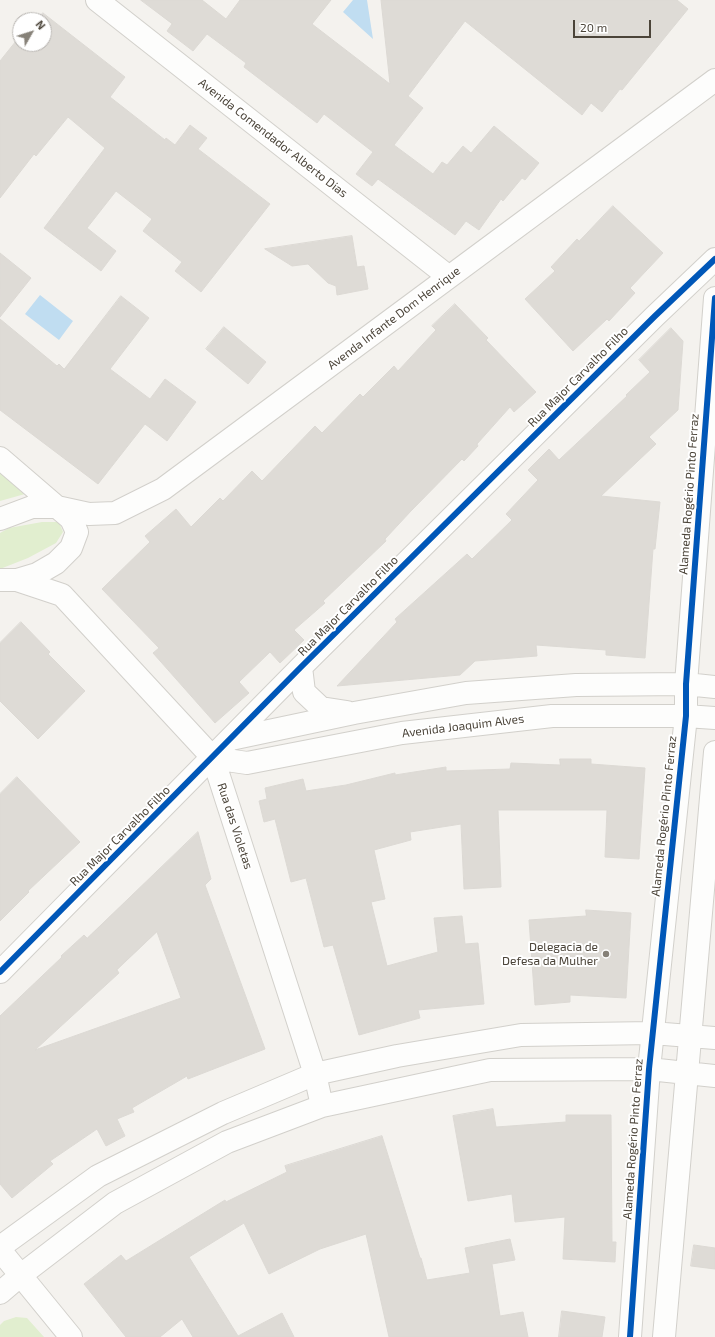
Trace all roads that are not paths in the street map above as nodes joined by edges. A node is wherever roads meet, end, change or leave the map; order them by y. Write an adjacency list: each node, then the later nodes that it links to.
1 (97, 0): 4 (street, Avenida Comendador Alberto Dias)
2 (715, 80): 4 (street, Avenda Infante Dom Henrique)
3 (715, 259): 13 (street, Rua Major Carvalho Filho)
4 (449, 277): 8 (street, Avenda Infante Dom Henrique)
5 (715, 298): 6 (street, Alameda Rogério Pinto Ferraz)
6 (711, 394): 14 (street, Alameda Rogério Pinto Ferraz)
7 (0, 458): 8 (street)
8 (57, 506): 9 (street); 10 (street)
9 (0, 519)
10 (71, 548): 11 (street); 12 (street)
11 (9, 580): 12 (street, Rua das Violetas)
12 (62, 595): 21 (street, Rua das Violetas)
13 (301, 667): 16 (street); 19 (street, Rua Major Carvalho Filho)
14 (686, 684): 15 (street); 16 (street); 17 (street, Alameda Rogério Pinto Ferraz)
15 (715, 687)
16 (354, 713): 19 (street)
17 (686, 716): 18 (street, Avenida Joaquim Alves); 21 (street, Avenida Joaquim Alves); 23 (street, Alameda Rogério Pinto Ferraz)
18 (715, 718)
19 (231, 739): 21 (street, Rua Major Carvalho Filho)
20 (715, 752): 24 (street)
21 (213, 758): 22 (street, Rua Major Carvalho Filho); 28 (street, Rua das Violetas)
22 (0, 972)
23 (652, 1033): 24 (street); 26 (street, Alameda Rogério Pinto Ferraz); 28 (street)
24 (690, 1035): 25 (street); 27 (street)
25 (715, 1038)
26 (649, 1069): 27 (street); 30 (street); 36 (street, Alameda Rogério Pinto Ferraz)
27 (688, 1072): 29 (street); 37 (street)
28 (315, 1074): 30 (street, Rua das Violetas); 31 (street)
29 (715, 1076)
30 (322, 1106): 33 (street)
31 (0, 1246)
32 (0, 1250): 33 (street)
33 (21, 1275): 34 (street); 35 (street)
34 (0, 1293)
35 (71, 1337)
36 (630, 1337)
37 (664, 1337)

